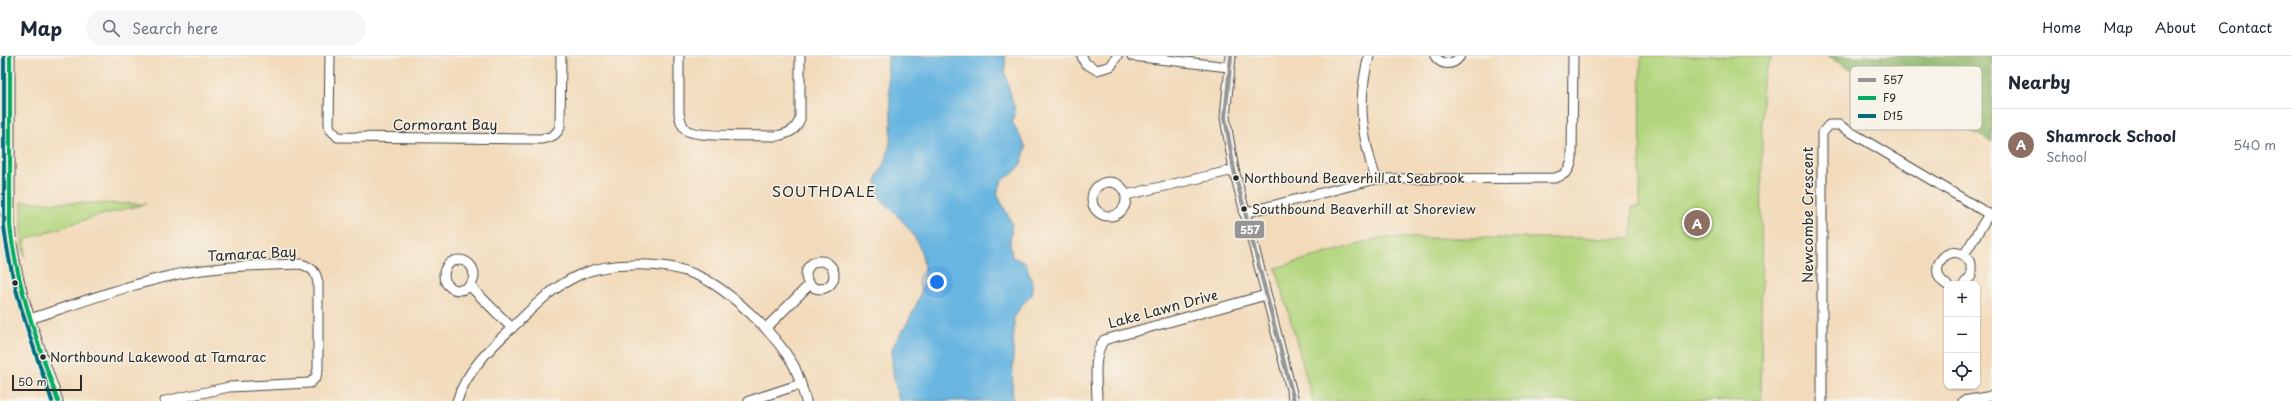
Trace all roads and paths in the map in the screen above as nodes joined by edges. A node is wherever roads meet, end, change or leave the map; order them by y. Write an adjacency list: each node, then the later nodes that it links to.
1 (10, 56): 18 (street)
2 (330, 56): 3 (street, Cormorant Bay)
3 (561, 56)
4 (679, 56): 5 (street)
5 (800, 56)
6 (1082, 56): 7 (street)
7 (1117, 56)
8 (1132, 56): 14 (street)
9 (1231, 56): 14 (street)
10 (1369, 56): 16 (street)
11 (1435, 56): 12 (street)
12 (1460, 56)
13 (1573, 56): 16 (street)
14 (1228, 67): 15 (street)
15 (1234, 170): 19 (street); 21 (street)
16 (1376, 179): 21 (street)
17 (0, 185): 18 (street)
18 (10, 185): 23 (street)
19 (1126, 195)
20 (0, 203): 23 (street)
21 (1244, 213): 29 (street)
22 (1990, 215): 24 (street); 42 (street, Newcombe Crescent)
23 (10, 226): 30 (street)
24 (1964, 255): 25 (street); 26 (street)
25 (1967, 281)
26 (1944, 282)
27 (809, 285): 32 (street)
28 (470, 286): 31 (street)
29 (1266, 295): 40 (street, Lake Lawn Drive); 41 (street)
30 (30, 319): 35 (street); 36 (street, Tamarac Bay)
31 (512, 328): 32 (street); 37 (street)
32 (766, 328): 33 (street)
33 (801, 384): 38 (street); 39 (street)
34 (1992, 396): 43 (street)
35 (58, 401)
36 (165, 401)
37 (457, 401)
38 (750, 401)
39 (806, 401)
40 (1097, 401)
41 (1294, 401)
42 (1822, 401)
43 (1963, 401)

